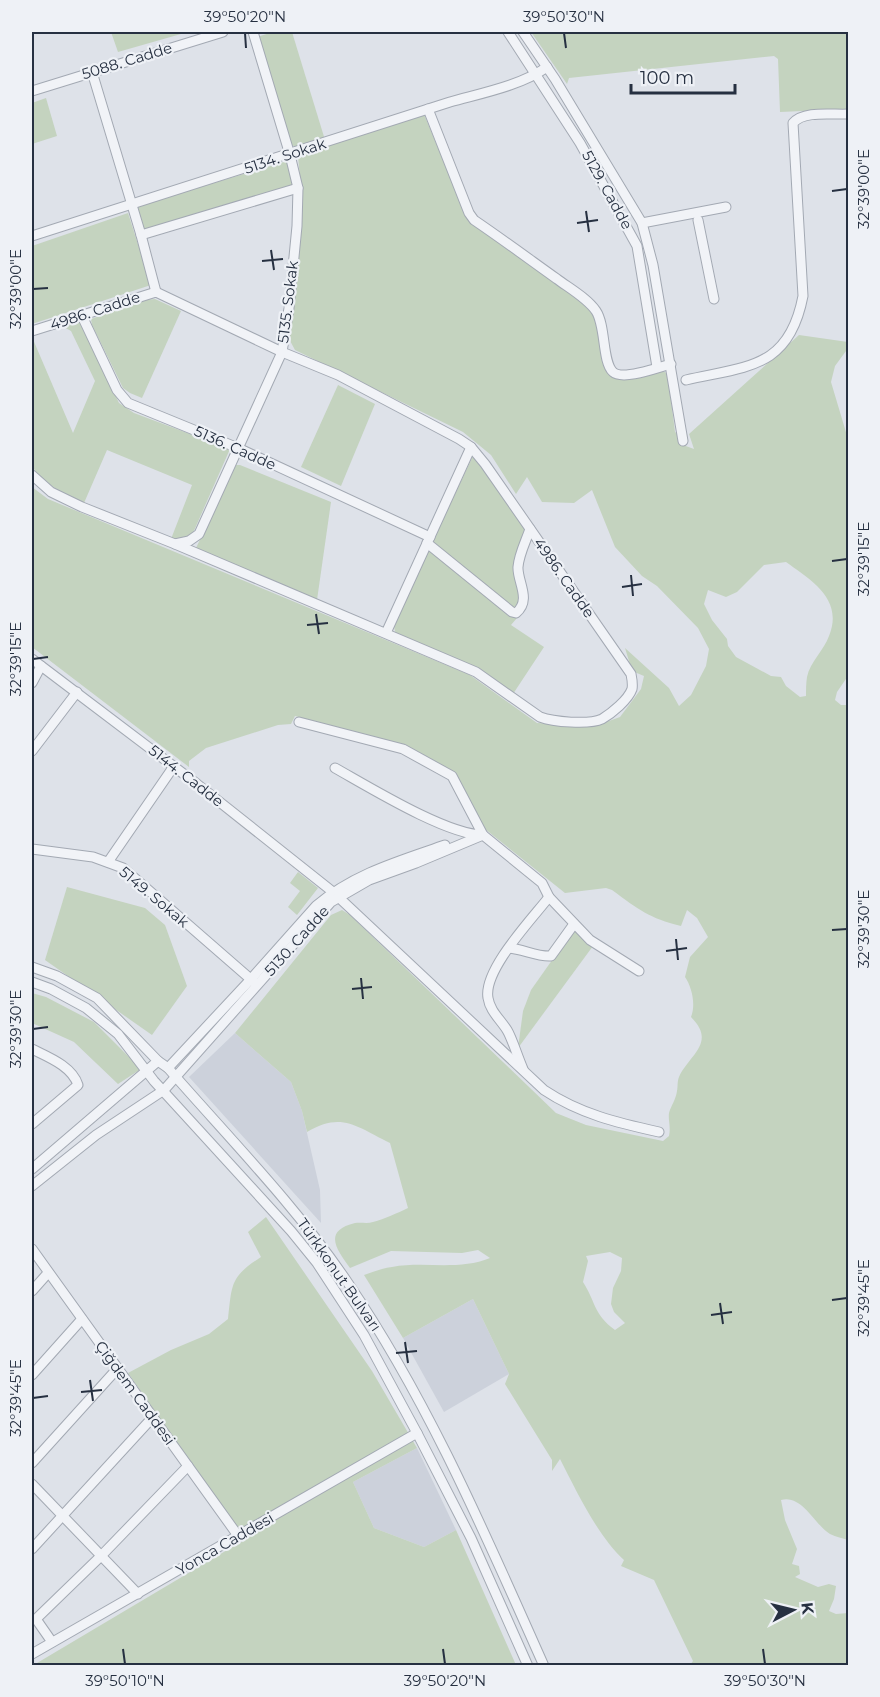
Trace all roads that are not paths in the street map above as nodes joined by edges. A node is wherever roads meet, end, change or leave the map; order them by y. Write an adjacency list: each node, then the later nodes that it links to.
1 (223, 32): 6 (street, 5088. Cadde)
2 (253, 32): 11 (street, 5135. Sokak)
3 (508, 32): 7 (street, 5129. Cadde)
4 (523, 32): 5 (street, 5129. Cadde)
5 (547, 68): 7 (street, 5134. Sokak); 16 (street, 5129. Cadde)
6 (92, 72): 8 (street, 5088. Cadde); 13 (street)
7 (537, 75): 9 (street, 5134. Sokak); 25 (street, 5129. Cadde)
8 (32, 91)
9 (428, 109): 11 (street, 5134. Sokak); 25 (street)
10 (849, 114): 26 (street)
11 (290, 154): 12 (street, 5135. Sokak); 13 (street, 5134. Sokak)
12 (298, 188): 17 (street); 23 (street, 5135. Sokak)
13 (132, 204): 17 (street); 18 (street, 5134. Sokak)
14 (726, 207): 16 (street)
15 (699, 220): 20 (street)
16 (642, 223): 24 (street, 5129. Cadde)
17 (141, 235): 19 (street)
18 (32, 236)
19 (156, 292): 21 (street, 4986. Cadde); 23 (street, 4986. Cadde)
20 (714, 298)
21 (82, 316): 22 (street, 4986. Cadde); 28 (street, 5136. Cadde)
22 (32, 331)
23 (282, 352): 28 (street, 5135. Sokak); 29 (street, 4986. Cadde)
24 (671, 364): 25 (street); 27 (street, 5129. Cadde)
25 (657, 367)
26 (686, 380)
27 (683, 441)
28 (238, 447): 32 (street, 5136. Cadde); 33 (street, 5135. Sokak)
29 (471, 447): 31 (street, 4986. Cadde); 32 (street)
30 (32, 475): 33 (street, 4986. Cadde)
31 (530, 529): 32 (street, 5136. Cadde); 34 (street, 4986. Cadde)
32 (429, 540): 34 (street)
33 (175, 544): 34 (street, 4986. Cadde)
34 (386, 633)
35 (32, 659): 36 (street, 5144. Cadde)
36 (41, 666): 37 (street); 38 (street, 5144. Cadde)
37 (32, 683)
38 (77, 692): 40 (street); 41 (street, 5144. Cadde)
39 (300, 722): 44 (street)
40 (32, 751)
41 (174, 766): 46 (street); 47 (street, 5144. Cadde)
42 (335, 768): 43 (street)
43 (472, 835): 44 (street); 47 (street, 5130. Cadde)
44 (483, 835): 47 (street, 5130. Cadde); 48 (street)
45 (32, 849): 46 (street, 5149. Sokak)
46 (108, 862): 54 (street, 5149. Sokak)
47 (336, 895): 54 (street, 5130. Cadde); 59 (street, 5144. Cadde)
48 (549, 897): 49 (street); 50 (street)
49 (574, 924): 50 (street); 52 (street)
50 (509, 948): 59 (street)
51 (32, 967): 56 (street, Türkkonut Bulvarı)
52 (639, 971)
53 (32, 982): 58 (street, Türkkonut Bulvarı)
54 (255, 982): 57 (street, 5130. Cadde); 60 (street, 5130. Cadde)
55 (32, 1049): 64 (street)
56 (158, 1060): 57 (street, Türkkonut Bulvarı); 58 (street)
57 (168, 1068): 60 (street, Türkkonut Bulvarı)
58 (146, 1071): 61 (street, Türkkonut Bulvarı); 66 (street)
59 (525, 1074): 63 (street, 5144. Cadde)
60 (175, 1076): 61 (street, 5130. Cadde); 87 (street, Türkkonut Bulvarı)
61 (164, 1090): 67 (street, 5130. Cadde); 75 (street, Türkkonut Bulvarı)
62 (588, 1101): 63 (street)
63 (584, 1111): 65 (street, 5144. Cadde)
64 (32, 1124)
65 (659, 1132)
66 (32, 1169)
67 (32, 1186)
68 (32, 1250): 69 (street, Çiğdem Caddesi)
69 (48, 1274): 70 (street); 71 (street, Çiğdem Caddesi)
70 (32, 1291)
71 (82, 1320): 72 (street, Çiğdem Caddesi); 73 (street)
72 (117, 1369): 74 (street, Çiğdem Caddesi); 76 (street)
73 (32, 1375)
74 (153, 1418): 77 (street, Çiğdem Caddesi); 79 (street)
75 (417, 1433): 80 (street, Yonca Caddesi); 86 (street, Türkkonut Bulvarı)
76 (32, 1463)
77 (188, 1466): 80 (street, Çiğdem Caddesi); 82 (street)
78 (32, 1484): 79 (street)
79 (62, 1516): 81 (street); 82 (street)
80 (238, 1537): 83 (street, Yonca Caddesi)
81 (32, 1549)
82 (101, 1556): 83 (street); 84 (street)
83 (138, 1594): 84 (street, Yonca Caddesi)
84 (52, 1642): 85 (street, Yonca Caddesi)
85 (32, 1654)
86 (528, 1665)
87 (544, 1665)

